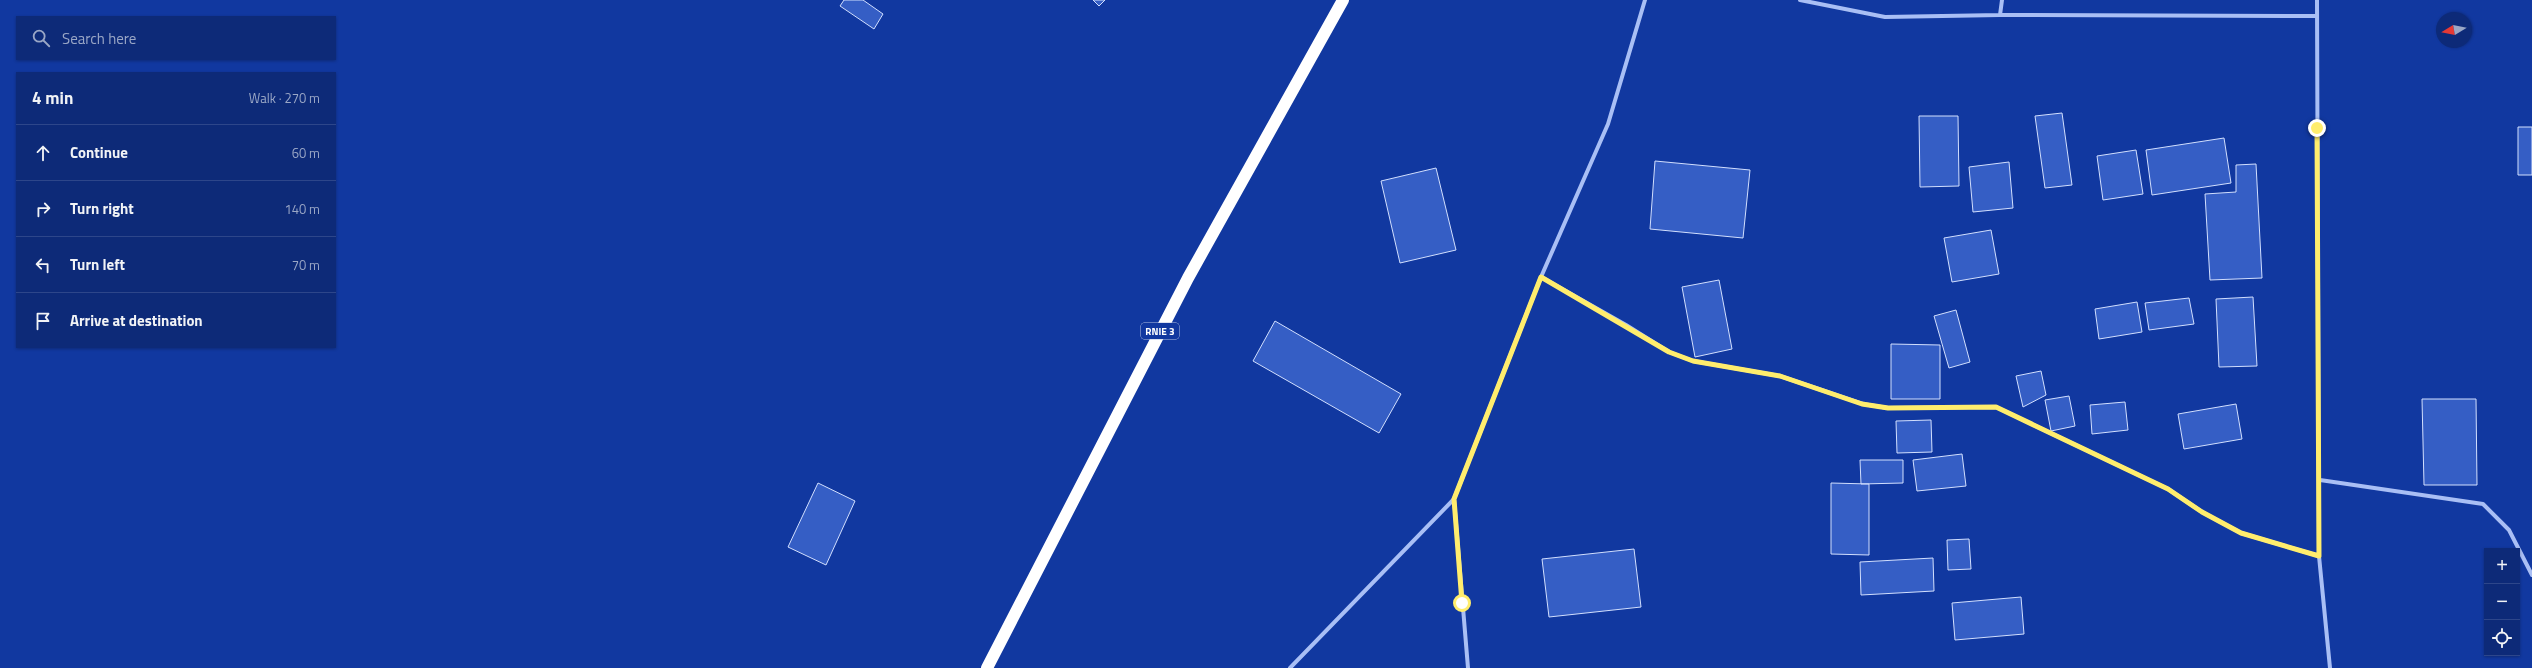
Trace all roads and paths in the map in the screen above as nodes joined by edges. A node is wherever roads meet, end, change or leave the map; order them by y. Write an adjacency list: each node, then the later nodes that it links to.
1 (1343, 0): 13 (highway, RNIE 3)
2 (1645, 0): 8 (street)
3 (1800, 0): 6 (street)
4 (2002, 0): 6 (street)
5 (2317, 0): 7 (street)
6 (2000, 15): 7 (street)
7 (2316, 16): 9 (street)
8 (1541, 277): 10 (street); 11 (street)
9 (2320, 480): 11 (street); 12 (street)
10 (1454, 499): 14 (street); 15 (street)
11 (2319, 556): 16 (street)
12 (2532, 575)
13 (987, 668)
14 (1290, 668)
15 (1468, 668)
16 (2330, 668)

